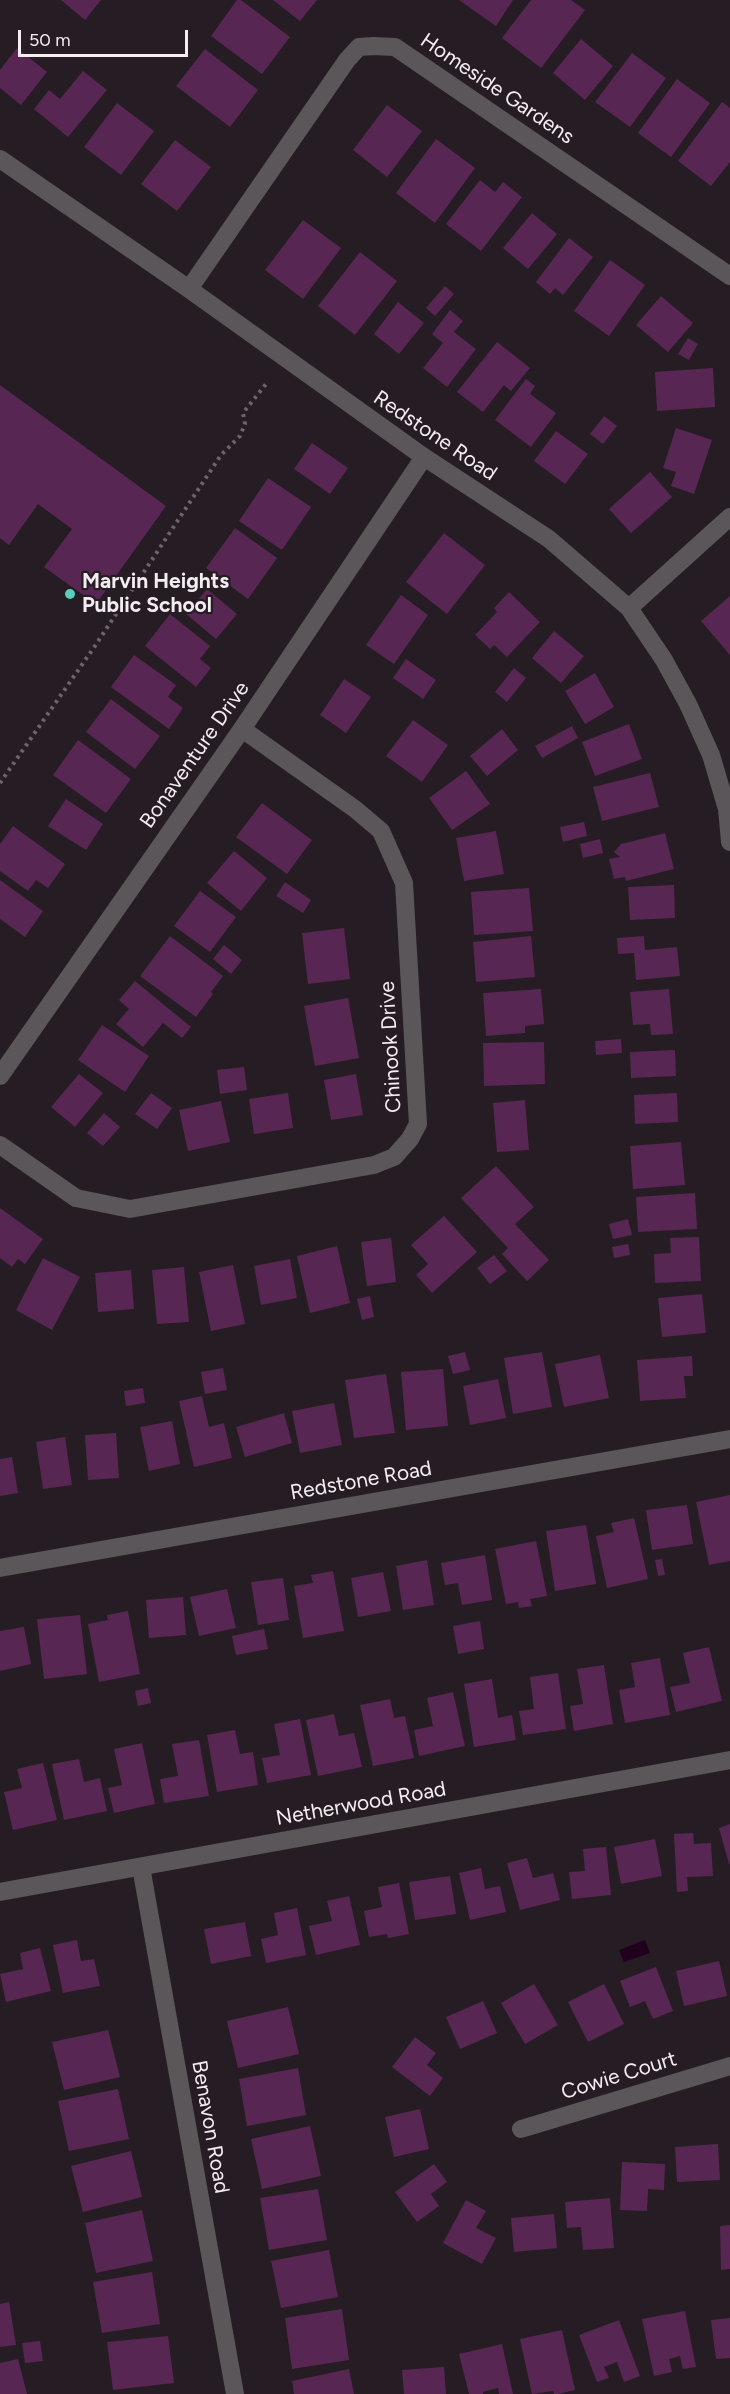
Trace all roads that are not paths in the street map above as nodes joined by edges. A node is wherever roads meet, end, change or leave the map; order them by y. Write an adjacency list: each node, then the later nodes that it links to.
1 (0, 159): 3 (street, Redstone Road)
2 (730, 276): 3 (street, Homeside Gardens)
3 (189, 289): 4 (street, Redstone Road)
4 (424, 457): 6 (street, Redstone Road); 7 (street, Bonaventure Drive)
5 (730, 517): 6 (street)
6 (628, 608): 8 (street, Redstone Road)
7 (242, 729): 9 (street, Bonaventure Drive); 10 (street, Chinook Drive)
8 (730, 842)
9 (0, 1076)
10 (0, 1145)
11 (730, 1439): 12 (street, Redstone Road)
12 (0, 1568)
13 (730, 1760): 14 (street, Netherwood Road)
14 (141, 1867): 15 (street, Netherwood Road); 18 (street, Benavon Road)
15 (0, 1892)
16 (730, 2066): 17 (street, Cowie Court)
17 (520, 2129)
18 (235, 2394)

